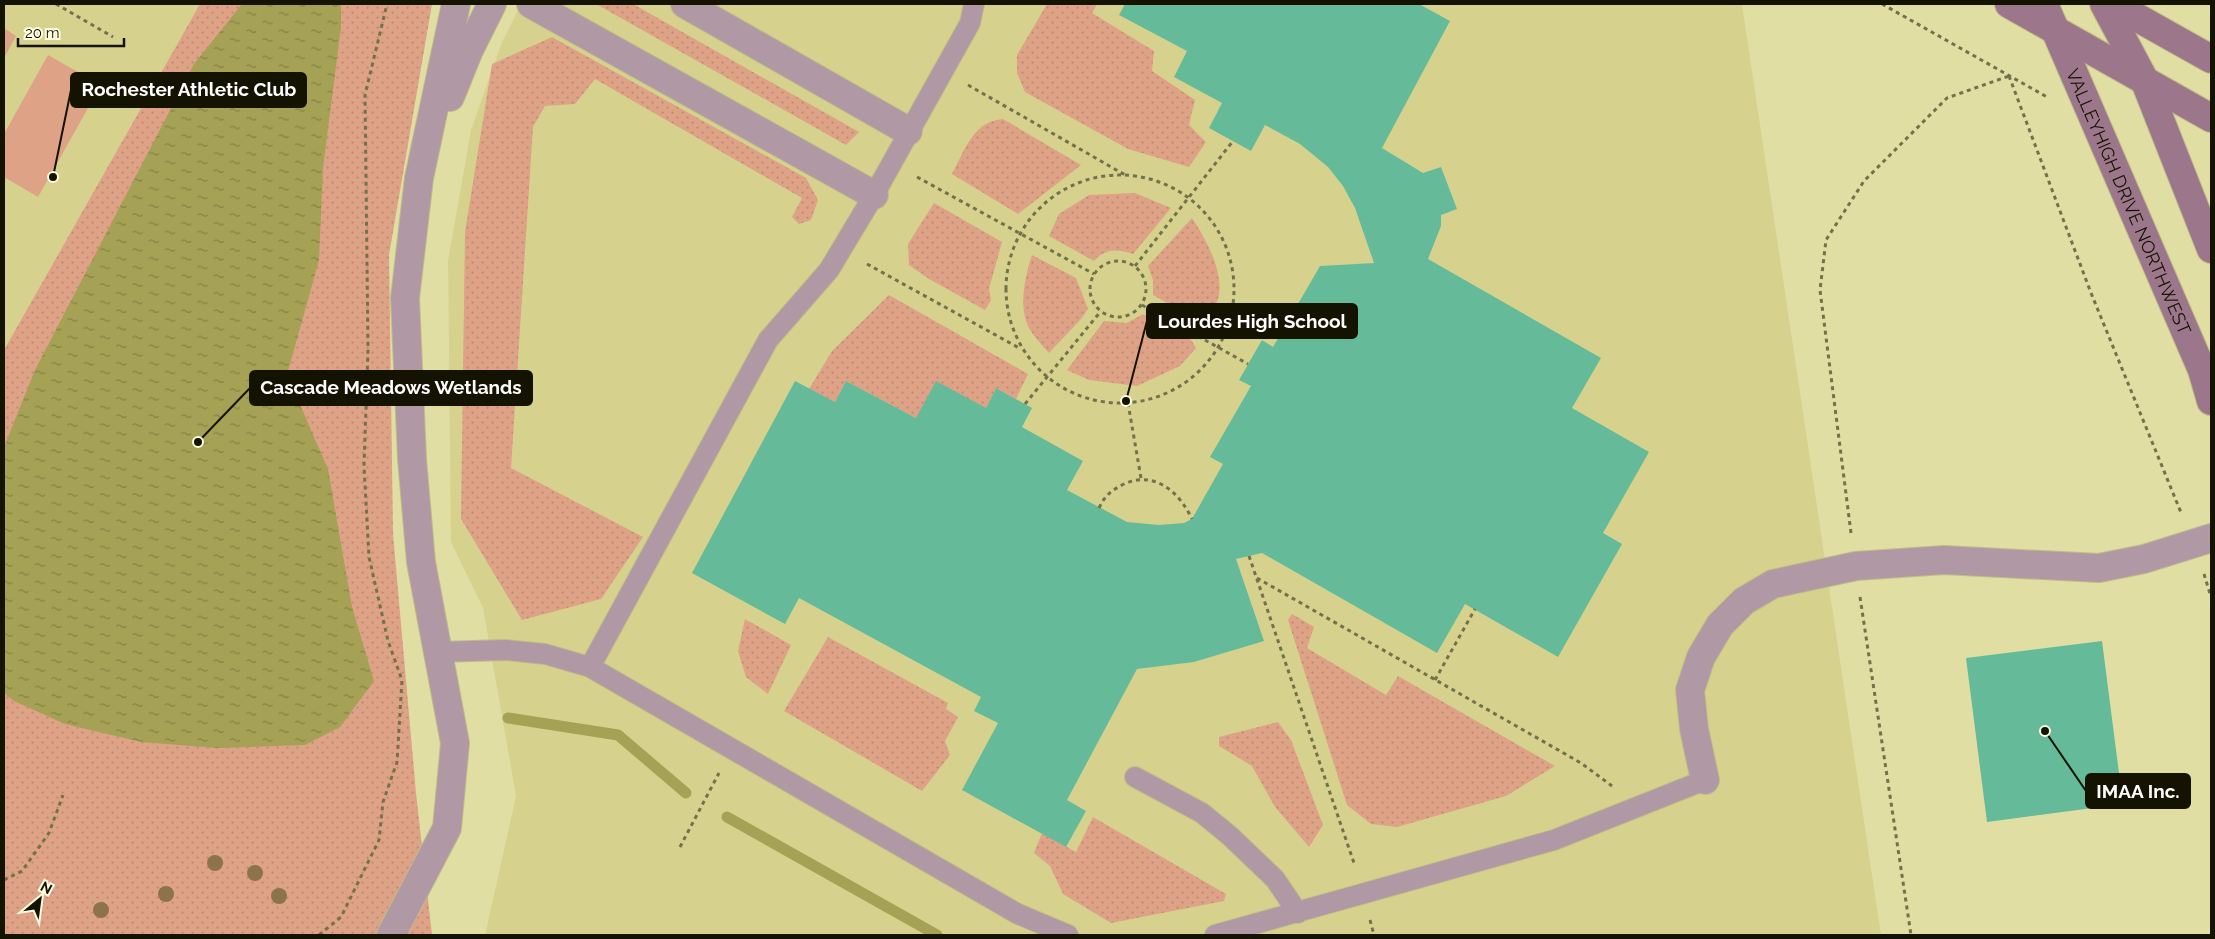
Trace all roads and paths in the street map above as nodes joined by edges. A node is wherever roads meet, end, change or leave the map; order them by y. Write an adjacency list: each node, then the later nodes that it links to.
1 (56, 4): 13 (path)
2 (456, 4): 23 (street)
3 (492, 4): 23 (street)
4 (531, 4): 24 (street)
5 (685, 4): 19 (street)
6 (974, 4): 15 (lane)
7 (1882, 4): 16 (path)
8 (2009, 4): 12 (main road)
9 (2044, 4): 12 (main road, VALLEYHIGH DRIVE NORTHWEST)
10 (2104, 4): 17 (main road)
11 (2113, 4): 14 (main road)
12 (2057, 31): 17 (main road); 37 (main road, VALLEYHIGH DRIVE NORTHWEST)
13 (113, 37)
14 (2211, 59)
15 (942, 70): 19 (lane); 22 (path)
16 (2009, 76): 43 (path); 45 (path)
17 (2144, 79): 18 (main road); 27 (main road)
18 (2211, 118)
19 (908, 131): 21 (lane)
20 (1232, 141): 25 (path)
21 (891, 162): 24 (lane); 26 (path)
22 (1128, 176): 25 (path); 26 (path)
23 (419, 178): 49 (street)
24 (874, 195): 28 (lane)
25 (1188, 199): 29 (path); 33 (path)
26 (1020, 233): 30 (path); 34 (path)
27 (2211, 249)
28 (841, 250): 34 (path); 50 (lane)
29 (1135, 266): 30 (path); 31 (path)
30 (1094, 274): 32 (path)
31 (1142, 305): 32 (path); 33 (path)
32 (1100, 311): 36 (path)
33 (1219, 347): 35 (path); 38 (path)
34 (1022, 349): 36 (path)
35 (1248, 364)
36 (1047, 378): 38 (path); 39 (path)
37 (2211, 401)
38 (1128, 403): 40 (path)
39 (1025, 404)
40 (1141, 478): 41 (path); 42 (path)
41 (1099, 508)
42 (1192, 519)
43 (2203, 541): 45 (street); 47 (path)
44 (1249, 556): 46 (path)
45 (1856, 566): 54 (street); 66 (path)
46 (1257, 578): 51 (path); 60 (path)
47 (2211, 597)
48 (1475, 609): 51 (path)
49 (438, 652): 50 (lane); 63 (street)
50 (590, 667): 64 (lane)
51 (1435, 680): 57 (path)
52 (723, 766): 58 (path)
53 (1135, 777): 61 (lane)
54 (1705, 780): 57 (lane)
55 (63, 795): 59 (path)
56 (383, 802): 62 (path)
57 (1638, 805): 60 (lane)
58 (680, 847)
59 (4, 880)
60 (1364, 894): 61 (lane)
61 (1298, 913): 65 (lane)
62 (319, 935)
63 (391, 935)
64 (1068, 935)
65 (1215, 935)
66 (1911, 935)

